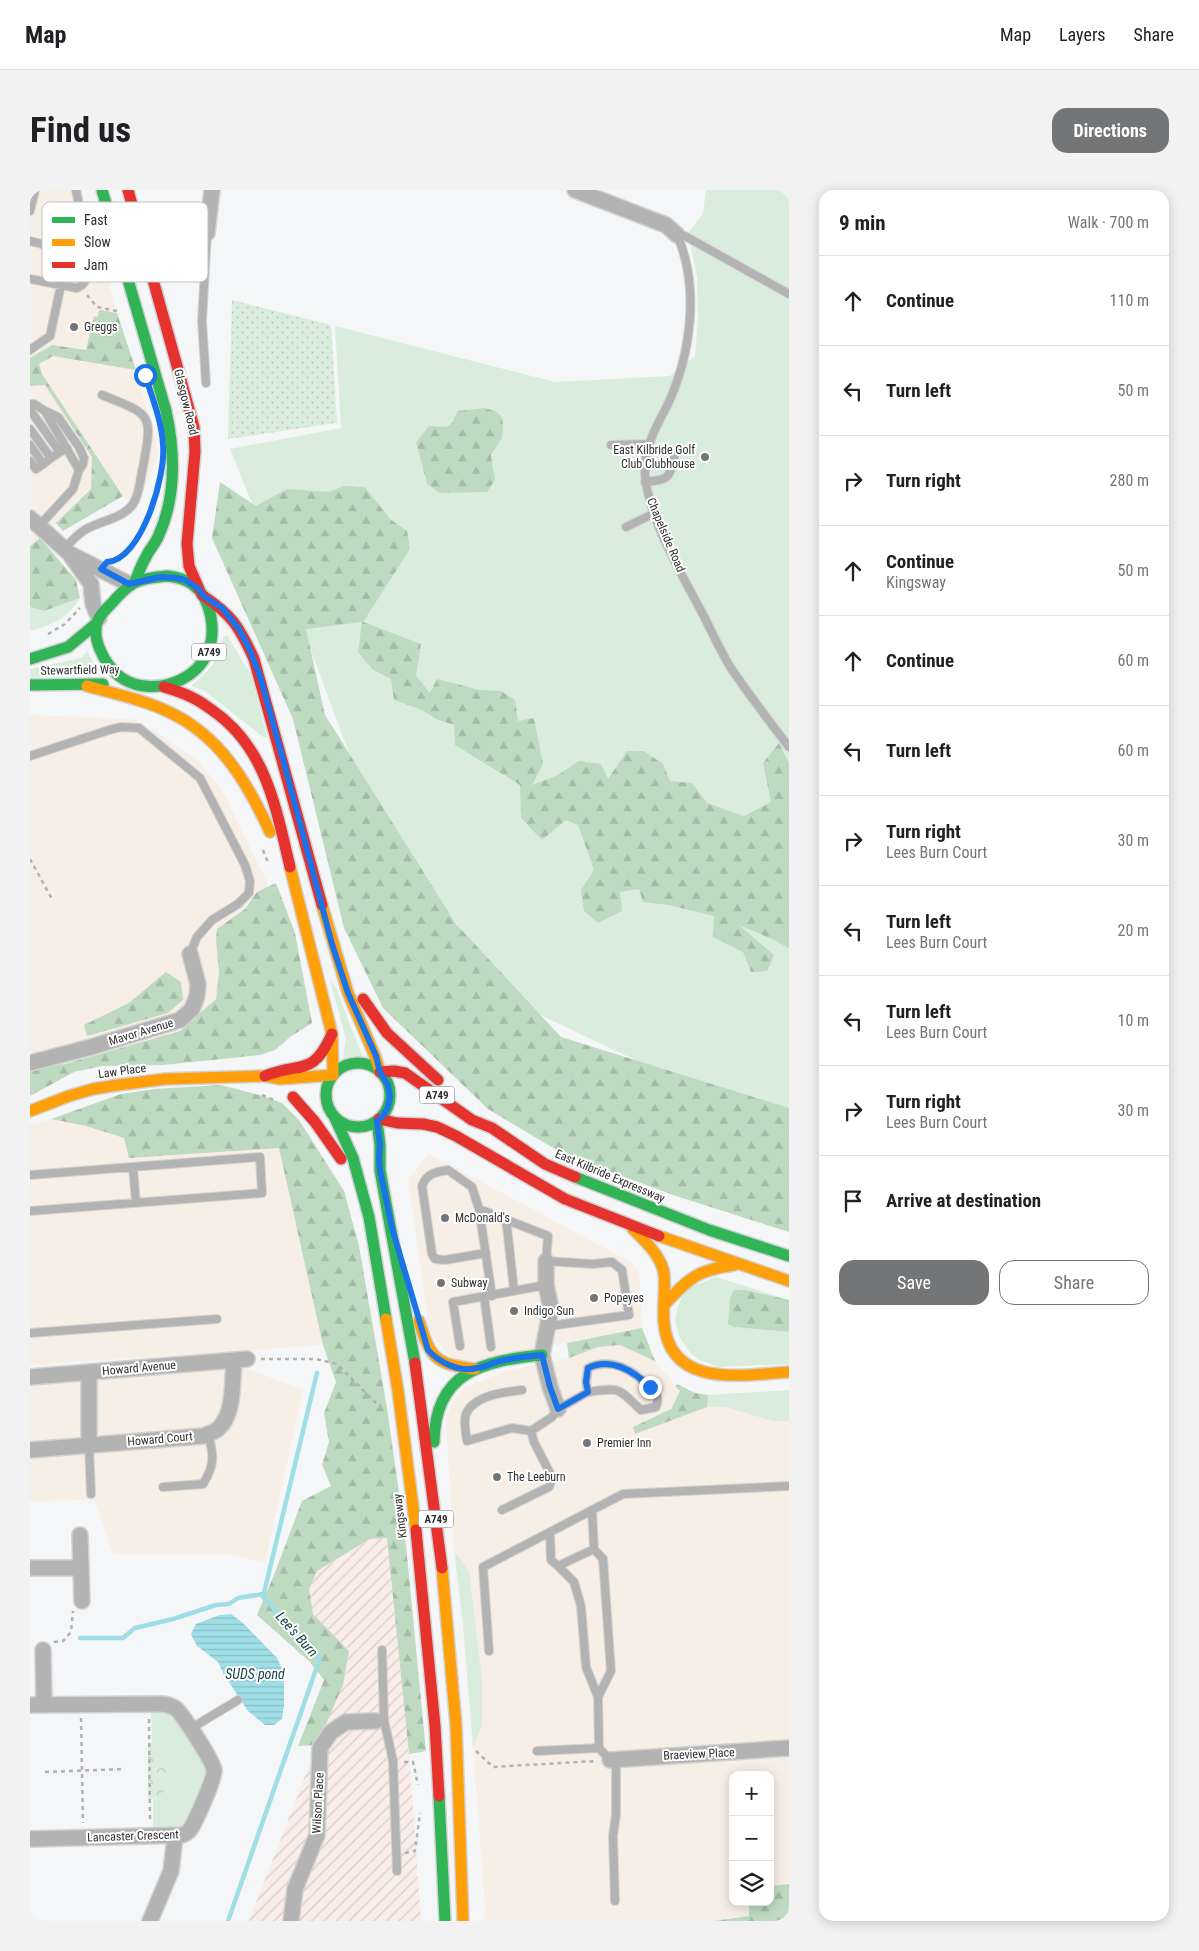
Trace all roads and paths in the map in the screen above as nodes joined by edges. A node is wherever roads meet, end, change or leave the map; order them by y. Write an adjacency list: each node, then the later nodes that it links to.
1 (34, 190): 4 (lane)
2 (212, 190): 5 (street)
3 (575, 190): 6 (street)
4 (30, 211)
5 (208, 224)
6 (677, 235): 14 (lane); 24 (lane, Chapelside Road)
7 (46, 282): 12 (lane)
8 (85, 282): 13 (lane)
9 (128, 282): 31 (main road, Glasgow Road)
10 (154, 282): 33 (main road, Glasgow Road / A749)
11 (204, 282): 17 (lane)
12 (61, 285): 13 (lane); 16 (lane)
13 (80, 287): 15 (path)
14 (789, 294)
15 (121, 312)
16 (30, 350)
17 (206, 382)
18 (102, 395): 40 (lane)
19 (30, 404): 21 (lane)
20 (30, 410): 26 (lane)
21 (45, 411): 26 (lane); 32 (lane)
22 (30, 429): 28 (lane)
23 (611, 444): 24 (lane)
24 (648, 444): 35 (lane, Chapelside Road)
25 (30, 445): 30 (lane)
26 (63, 450): 28 (lane); 32 (lane)
27 (675, 453): 35 (lane)
28 (51, 458): 30 (lane)
29 (30, 461): 34 (lane)
30 (43, 464): 34 (lane)
31 (173, 467): 33 (main road); 42 (main road, Glasgow Road)
32 (79, 470): 37 (lane)
33 (193, 470): 43 (main road, Glasgow Road / A749)
34 (33, 471)
35 (645, 482): 36 (lane, Chapelside Road)
36 (655, 513): 38 (lane); 52 (lane, Chapelside Road)
37 (34, 522): 40 (street)
38 (626, 527)
39 (130, 550): 41 (path)
40 (67, 552): 41 (street); 45 (street)
41 (101, 569): 42 (street)
42 (132, 583): 43 (main road, A749); 45 (main road)
43 (201, 592): 51 (main road, A749); 54 (main road, A749)
44 (82, 603): 46 (path)
45 (98, 620): 47 (main road, Stewartfield Way); 48 (main road, A749)
46 (48, 634)
47 (30, 659)
48 (131, 682): 50 (main road, Stewartfield Way); 51 (main road, A749)
49 (30, 685): 50 (main road, Stewartfield Way)
50 (87, 686): 57 (main road)
51 (164, 687): 55 (main road, A749)
52 (789, 747)
53 (30, 756): 60 (lane)
54 (284, 763): 55 (main road); 59 (main road, A749)
55 (262, 768): 57 (main road, A749)
56 (30, 860): 58 (path)
57 (291, 866): 59 (main road, A749)
58 (52, 899)
59 (322, 946): 61 (main road, A749); 62 (main road, A749)
60 (190, 954): 63 (street, Mavor Avenue)
61 (340, 968): 64 (main road, A749); 73 (main road)
62 (332, 1034): 65 (main road, A749); 66 (main road)
63 (30, 1063)
64 (380, 1072): 65 (main road, A749); 72 (main road, A749); 73 (main road, East Kilbride Expressway / A749)
65 (333, 1075): 66 (main road, Law Place); 71 (main road, A749)
66 (265, 1076): 67 (main road, Law Place)
67 (221, 1078): 69 (main road, Law Place); 70 (main road, Law Place)
68 (256, 1094): 69 (path)
69 (283, 1095): 71 (main road, Law Place); 76 (main road)
70 (30, 1111)
71 (334, 1116): 72 (main road); 76 (main road, Kingsway / A749)
72 (378, 1120): 81 (main road); 82 (main road, A749)
73 (492, 1128): 84 (main road, East Kilbride Expressway / A749)
74 (133, 1167): 75 (lane); 77 (lane); 77 (lane)
75 (30, 1175)
76 (359, 1182): 153 (main road, Kingsway / A749)
77 (136, 1203): 79 (lane)
78 (479, 1209): 80 (lane); 83 (lane); 83 (lane)
79 (30, 1211)
80 (506, 1218): 85 (lane); 89 (lane)
81 (630, 1226): 86 (main road); 91 (main road)
82 (392, 1228): 99 (main road); 111 (main road, A749)
83 (486, 1253): 90 (lane)
84 (789, 1256)
85 (546, 1261): 88 (street); 93 (lane)
86 (738, 1265): 87 (main road); 91 (main road)
87 (789, 1281)
88 (546, 1285): 89 (lane); 93 (street)
89 (514, 1290): 90 (lane)
90 (488, 1296): 95 (lane); 96 (lane)
91 (664, 1305): 101 (main road)
92 (216, 1319): 94 (lane)
93 (549, 1326): 97 (street)
94 (30, 1333)
95 (460, 1346)
96 (491, 1347)
97 (542, 1355): 99 (main road); 106 (street)
98 (240, 1360): 100 (street, Howard Avenue); 105 (path); 108 (street, Howard Court)
99 (475, 1369): 111 (main road)
100 (89, 1372): 102 (street, Howard Avenue); 109 (street)
101 (789, 1372)
102 (30, 1377)
103 (522, 1390): 107 (lane)
104 (588, 1392): 104 (lane); 106 (lane)
105 (377, 1404)
106 (558, 1409): 107 (lane)
107 (531, 1431): 115 (lane)
108 (208, 1434): 109 (street, Howard Court); 113 (lane)
109 (89, 1445): 110 (street, Howard Court); 114 (lane)
110 (30, 1450)
111 (431, 1484): 154 (main road, A749)
112 (789, 1486): 116 (lane)
113 (163, 1487)
114 (91, 1494)
115 (502, 1510)
116 (592, 1510): 117 (lane); 119 (lane)
117 (550, 1532): 120 (lane); 126 (lane)
118 (80, 1535): 122 (street)
119 (594, 1549): 120 (lane); 127 (lane)
120 (558, 1566): 127 (lane)
121 (30, 1568): 122 (street)
122 (80, 1568): 123 (street)
123 (82, 1601): 124 (path)
124 (42, 1650): 131 (street)
125 (382, 1650): 132 (lane)
126 (489, 1651)
127 (598, 1697): 134 (lane)
128 (238, 1700): 133 (lane)
129 (81, 1704): 130 (street, Lancaster Crescent); 131 (street, Lancaster Crescent); 140 (path)
130 (149, 1704): 133 (street, Lancaster Crescent); 144 (path)
131 (37, 1705)
132 (380, 1721): 138 (lane); 152 (street, Wilson Place)
133 (190, 1729): 145 (street, Lancaster Crescent)
134 (599, 1748): 136 (lane); 137 (lane)
135 (789, 1748): 137 (street, Braeview Place)
136 (537, 1751)
137 (613, 1759): 150 (lane)
138 (393, 1761): 142 (path); 148 (lane)
139 (124, 1769): 140 (path)
140 (82, 1771): 141 (path); 146 (path)
141 (45, 1772)
142 (419, 1789)
143 (420, 1807): 148 (path)
144 (151, 1837): 145 (street, Lancaster Crescent); 146 (street, Lancaster Crescent)
145 (175, 1837): 151 (street)
146 (83, 1838): 147 (street, Lancaster Crescent)
147 (30, 1839)
148 (396, 1854): 149 (lane)
149 (397, 1871)
150 (615, 1901)
151 (150, 1921)
152 (291, 1921)
153 (445, 1921)
154 (463, 1921)

